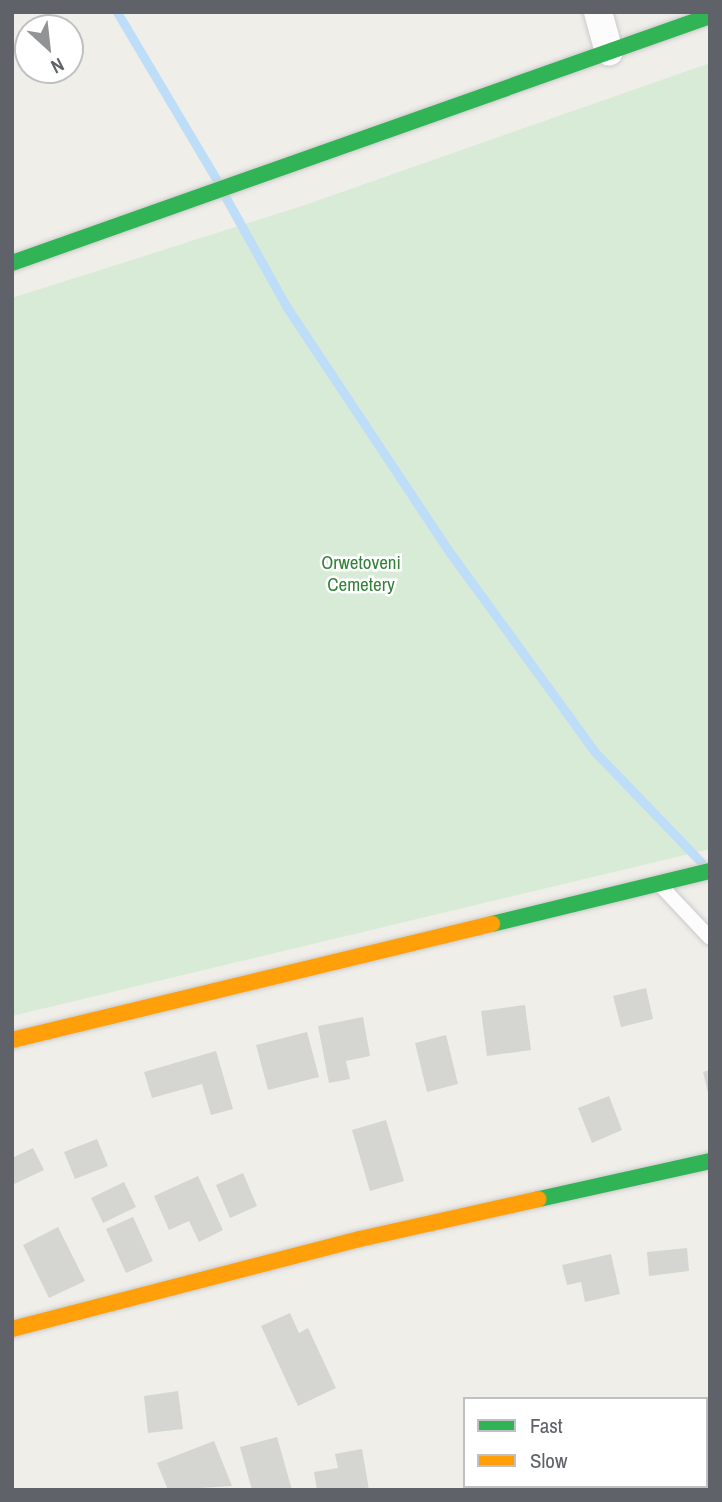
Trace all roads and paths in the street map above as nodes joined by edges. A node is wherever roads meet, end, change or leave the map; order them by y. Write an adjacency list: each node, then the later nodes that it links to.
1 (598, 12): 3 (street)
2 (710, 16): 3 (street)
3 (610, 51): 4 (street)
4 (12, 263)
5 (710, 871): 6 (street)
6 (661, 886): 7 (lane); 8 (street)
7 (710, 938)
8 (12, 1040)
9 (710, 1161): 10 (street)
10 (12, 1329)

